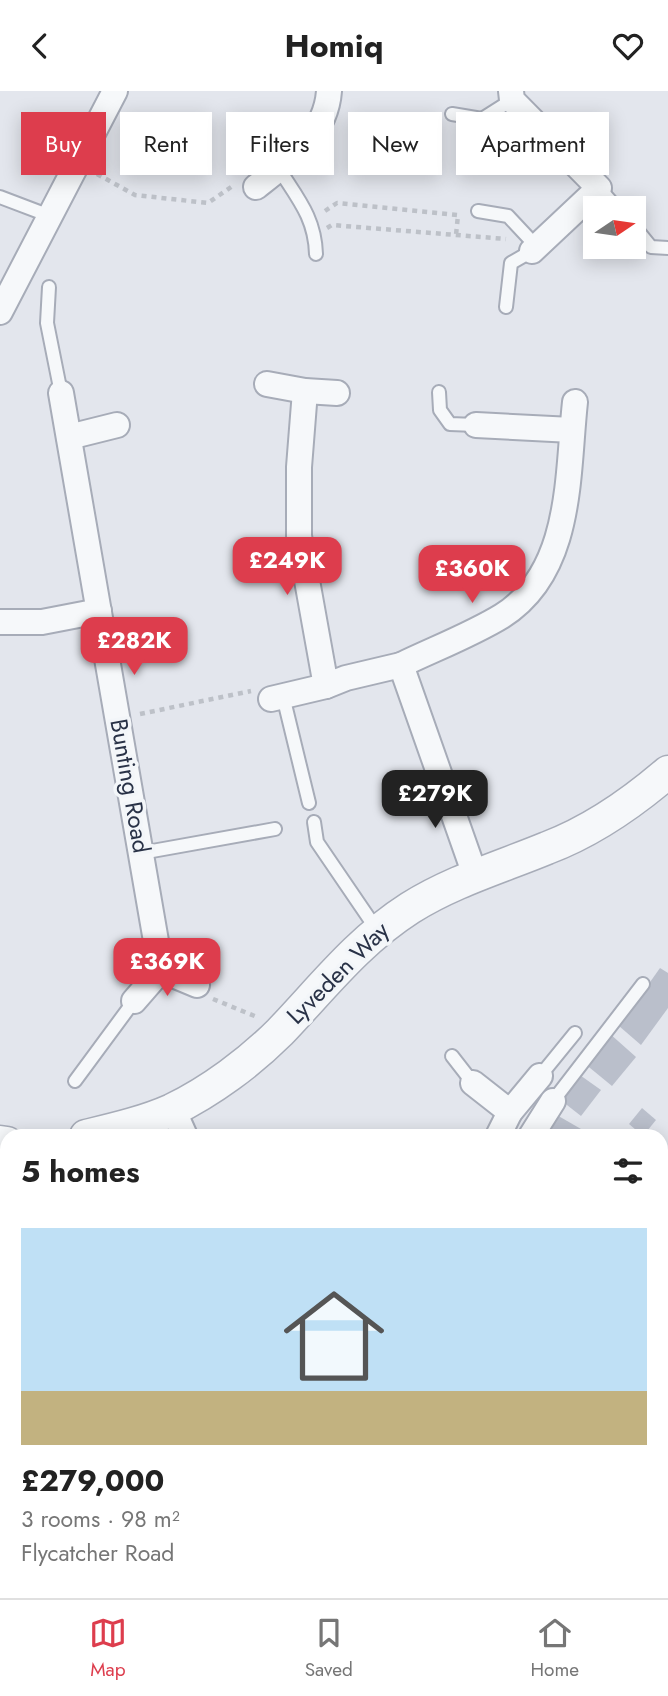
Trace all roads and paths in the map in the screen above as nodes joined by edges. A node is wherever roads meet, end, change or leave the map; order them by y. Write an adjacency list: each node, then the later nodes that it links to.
1 (115, 91): 4 (street)
2 (329, 91): 5 (street)
3 (511, 95): 6 (lane); 12 (street)
4 (104, 112)
5 (326, 112)
6 (452, 114)
7 (72, 175): 16 (street)
8 (99, 175): 11 (path)
9 (271, 175): 11 (street)
10 (283, 175): 19 (lane)
11 (256, 187)
12 (599, 188): 13 (lane); 22 (street)
13 (606, 196)
14 (0, 197): 16 (lane)
15 (478, 211): 22 (lane)
16 (50, 216): 26 (street)
17 (332, 225): 18 (path); 18 (path); 19 (path)
18 (456, 235): 22 (path)
19 (316, 237): 23 (lane)
20 (646, 241): 21 (lane)
21 (668, 248)
22 (534, 249): 25 (lane)
23 (316, 254)
24 (49, 287): 30 (lane)
25 (506, 307)
26 (0, 312)
27 (267, 384): 28 (street)
28 (305, 391): 31 (street); 40 (street)
29 (439, 392): 34 (lane)
30 (61, 393): 36 (street, Bunting Road)
31 (337, 393)
32 (575, 402): 35 (street)
33 (117, 425): 36 (street)
34 (476, 425): 35 (street)
35 (572, 430): 39 (street)
36 (69, 437): 37 (street, Bunting Road)
37 (99, 611): 38 (street); 42 (street, Bunting Road)
38 (0, 622)
39 (401, 665): 40 (street); 48 (street)
40 (326, 685): 41 (street)
41 (277, 697): 42 (path); 44 (lane)
42 (119, 719): 47 (street, Bunting Road)
43 (668, 772): 48 (street, Lyveden Way)
44 (309, 803)
45 (314, 822): 49 (lane)
46 (275, 829): 47 (lane)
47 (141, 853): 50 (street, Bunting Road)
48 (475, 874): 49 (street, Lyveden Way)
49 (377, 930): 62 (street, Lyveden Way)
50 (161, 970): 52 (street); 53 (street)
51 (643, 983): 60 (lane)
52 (197, 985): 54 (path)
53 (134, 1001): 58 (lane)
54 (261, 1021)
55 (575, 1033): 57 (lane)
56 (452, 1056): 59 (lane)
57 (540, 1076): 61 (street)
58 (75, 1081)
59 (473, 1083): 61 (street)
60 (553, 1101): 65 (street)
61 (510, 1112): 64 (street)
62 (179, 1123): 63 (street, Lyveden Way)
63 (112, 1129)
64 (502, 1129)
65 (535, 1129)

